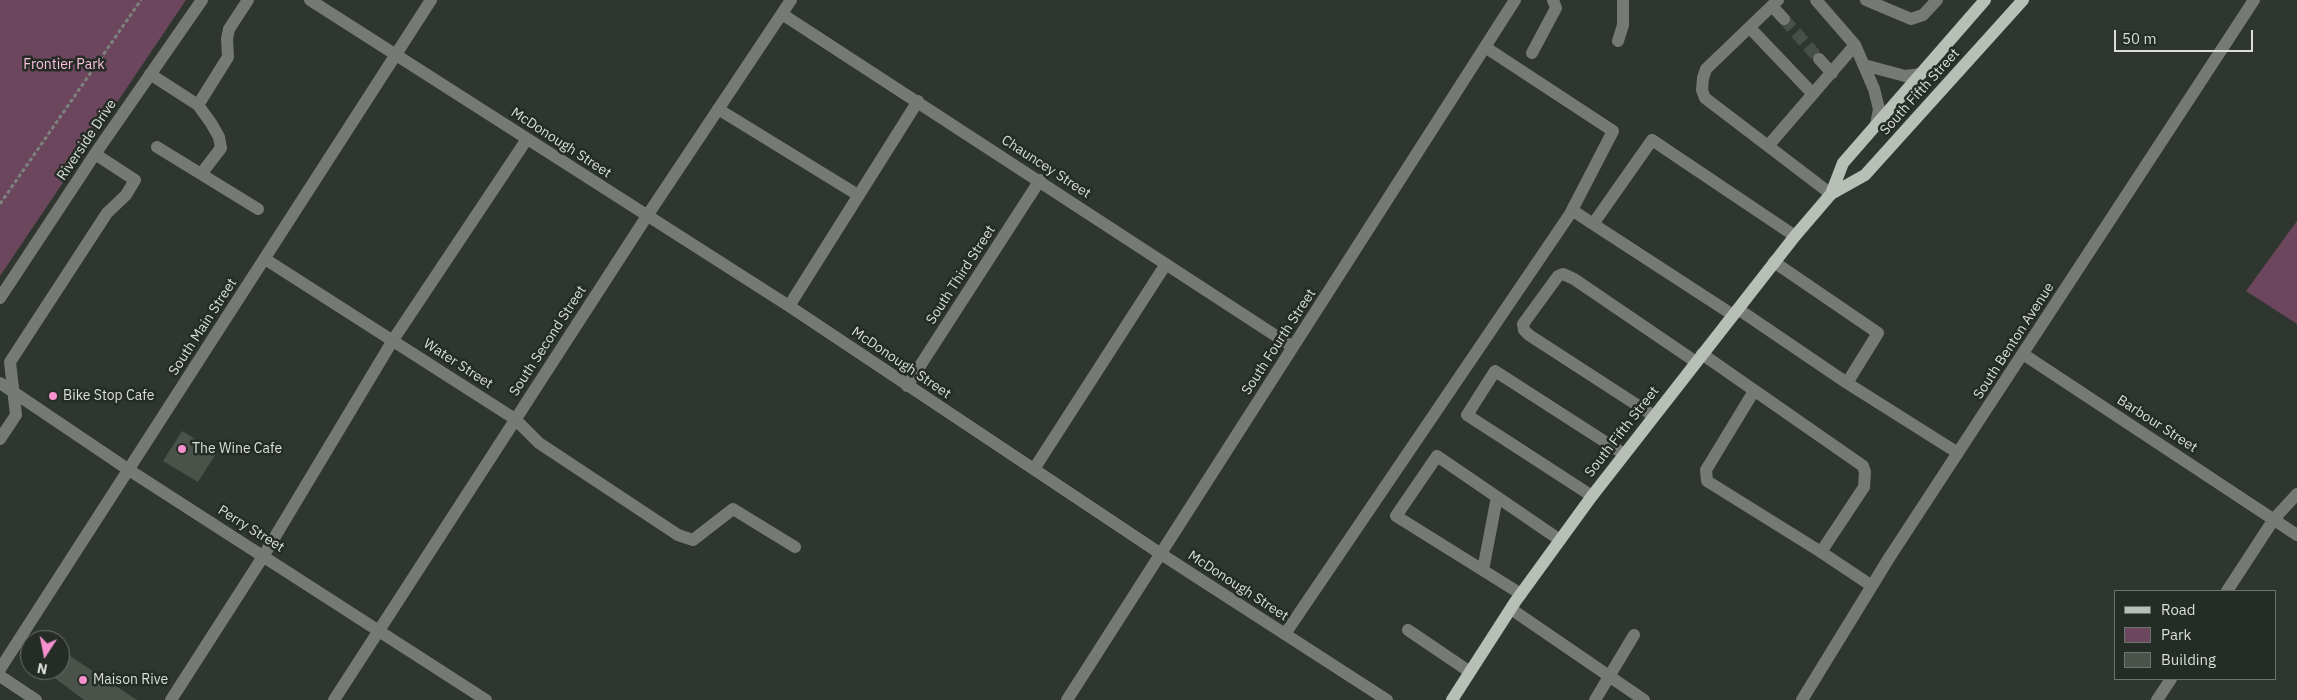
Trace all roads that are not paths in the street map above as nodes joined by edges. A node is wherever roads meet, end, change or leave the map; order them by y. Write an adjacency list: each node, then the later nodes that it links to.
1 (202, 0): 27 (street, Riverside Drive)
2 (248, 0): 31 (street)
3 (310, 0): 23 (street, McDonough Street)
4 (431, 0): 23 (street, South Main Street)
5 (791, 0): 16 (street, South Second Street)
6 (1515, 0): 21 (street, South Fourth Street)
7 (1553, 0): 22 (street)
8 (1623, 0): 19 (street)
9 (1816, 0): 20 (street)
10 (1866, 0): 11 (street)
11 (1937, 0)
12 (1985, 0): 28 (main road, South Fifth Street)
13 (2023, 0): 40 (main road, South Fifth Street)
14 (2254, 0): 55 (street, South Benton Avenue)
15 (1775, 3): 17 (street); 18 (street)
16 (782, 14): 30 (street, Chauncey Street); 32 (street, South Second Street)
17 (1784, 19)
18 (1750, 28): 29 (street); 35 (street)
19 (1618, 42)
20 (1855, 45): 25 (street); 26 (street)
21 (1485, 47): 43 (street); 54 (street, South Fourth Street)
22 (1532, 53)
23 (395, 55): 34 (street, McDonough Street); 47 (street, South Main Street)
24 (1819, 59): 26 (street)
25 (1864, 65): 28 (street); 33 (street)
26 (1832, 73): 29 (street)
27 (150, 74): 31 (street); 37 (street, Riverside Drive)
28 (1920, 74): 33 (main road, South Fifth Street)
29 (1813, 94): 35 (street)
30 (918, 101): 39 (street, Chauncey Street); 41 (street)
31 (198, 105): 38 (street)
32 (718, 109): 41 (street); 44 (street, South Second Street)
33 (1876, 125): 40 (main road, South Fifth Street)
34 (527, 139): 44 (street, McDonough Street); 53 (street)
35 (1768, 146): 40 (street)
36 (157, 147): 38 (street)
37 (95, 154): 50 (street, Riverside Drive); 60 (street)
38 (201, 174): 42 (street)
39 (1040, 180): 49 (street, Chauncey Street); 59 (street, South Third Street)
40 (1831, 194): 46 (main road, South Fifth Street)
41 (858, 195): 51 (street)
42 (258, 209)
43 (1572, 210): 45 (street); 86 (street)
44 (647, 216): 51 (street, McDonough Street); 63 (street, South Second Street)
45 (1593, 224): 46 (street); 52 (street)
46 (1795, 236): 48 (main road, South Fifth Street)
47 (265, 259): 53 (street, Water Street); 68 (street, South Main Street)
48 (1774, 262): 52 (main road, South Fifth Street); 57 (street)
49 (1166, 264): 54 (street, Chauncey Street); 67 (street)
50 (0, 298)
51 (788, 306): 59 (street, McDonough Street)
52 (1735, 312): 56 (main road, South Fifth Street); 57 (street)
53 (393, 340): 63 (street, Water Street); 78 (street)
54 (1293, 347): 77 (street, South Fourth Street)
55 (2023, 354): 65 (street, South Benton Avenue); 72 (street, Barbour Street)
56 (1699, 358): 61 (street); 62 (main road, South Fifth Street); 62 (street)
57 (1847, 383): 65 (street)
58 (0, 384): 60 (street, Perry Street)
59 (907, 386): 67 (street, McDonough Street)
60 (13, 391): 64 (street); 68 (street, Perry Street)
61 (1754, 391): 76 (street); 76 (street)
62 (1654, 416): 66 (main road, South Fifth Street)
63 (515, 419): 75 (street, Water Street); 84 (street, South Second Street)
64 (0, 439)
65 (1958, 453): 80 (street, South Benton Avenue)
66 (1624, 454): 70 (main road, South Fifth Street); 70 (street)
67 (1034, 469): 77 (street, McDonough Street)
68 (129, 470): 78 (street, Perry Street); 88 (street, South Main Street)
69 (2297, 494): 72 (street)
70 (1592, 496): 74 (main road, South Fifth Street)
71 (1497, 497): 74 (street); 79 (street); 79 (street)
72 (2274, 519): 73 (street, Barbour Street); 81 (street)
73 (2297, 535)
74 (1560, 540): 82 (main road, South Fifth Street)
75 (795, 547)
76 (1820, 552): 80 (street)
77 (1161, 554): 86 (street, McDonough Street); 97 (street, South Fourth Street)
78 (264, 555): 84 (street, Perry Street); 94 (street)
79 (1483, 570): 82 (street)
80 (1872, 586): 102 (street, South Benton Avenue)
81 (2228, 590)
82 (1521, 594): 83 (main road, South Fifth Street)
83 (1511, 609): 89 (main road, South Fifth Street); 91 (street)
84 (379, 630): 95 (street, South Second Street); 96 (street, Perry Street)
85 (1408, 630): 89 (street)
86 (1285, 634): 98 (street, McDonough Street)
87 (1634, 635): 91 (street)
88 (0, 670)
89 (1470, 672): 99 (main road, South Fifth Street)
90 (0, 676): 93 (street)
91 (1610, 677): 100 (street); 101 (street)
92 (2170, 680): 103 (street)
93 (36, 700)
94 (171, 700)
95 (334, 700)
96 (486, 700)
97 (1067, 700)
98 (1387, 700)
99 (1452, 700)
100 (1595, 700)
101 (1644, 700)
102 (1802, 700)
103 (2157, 700)

